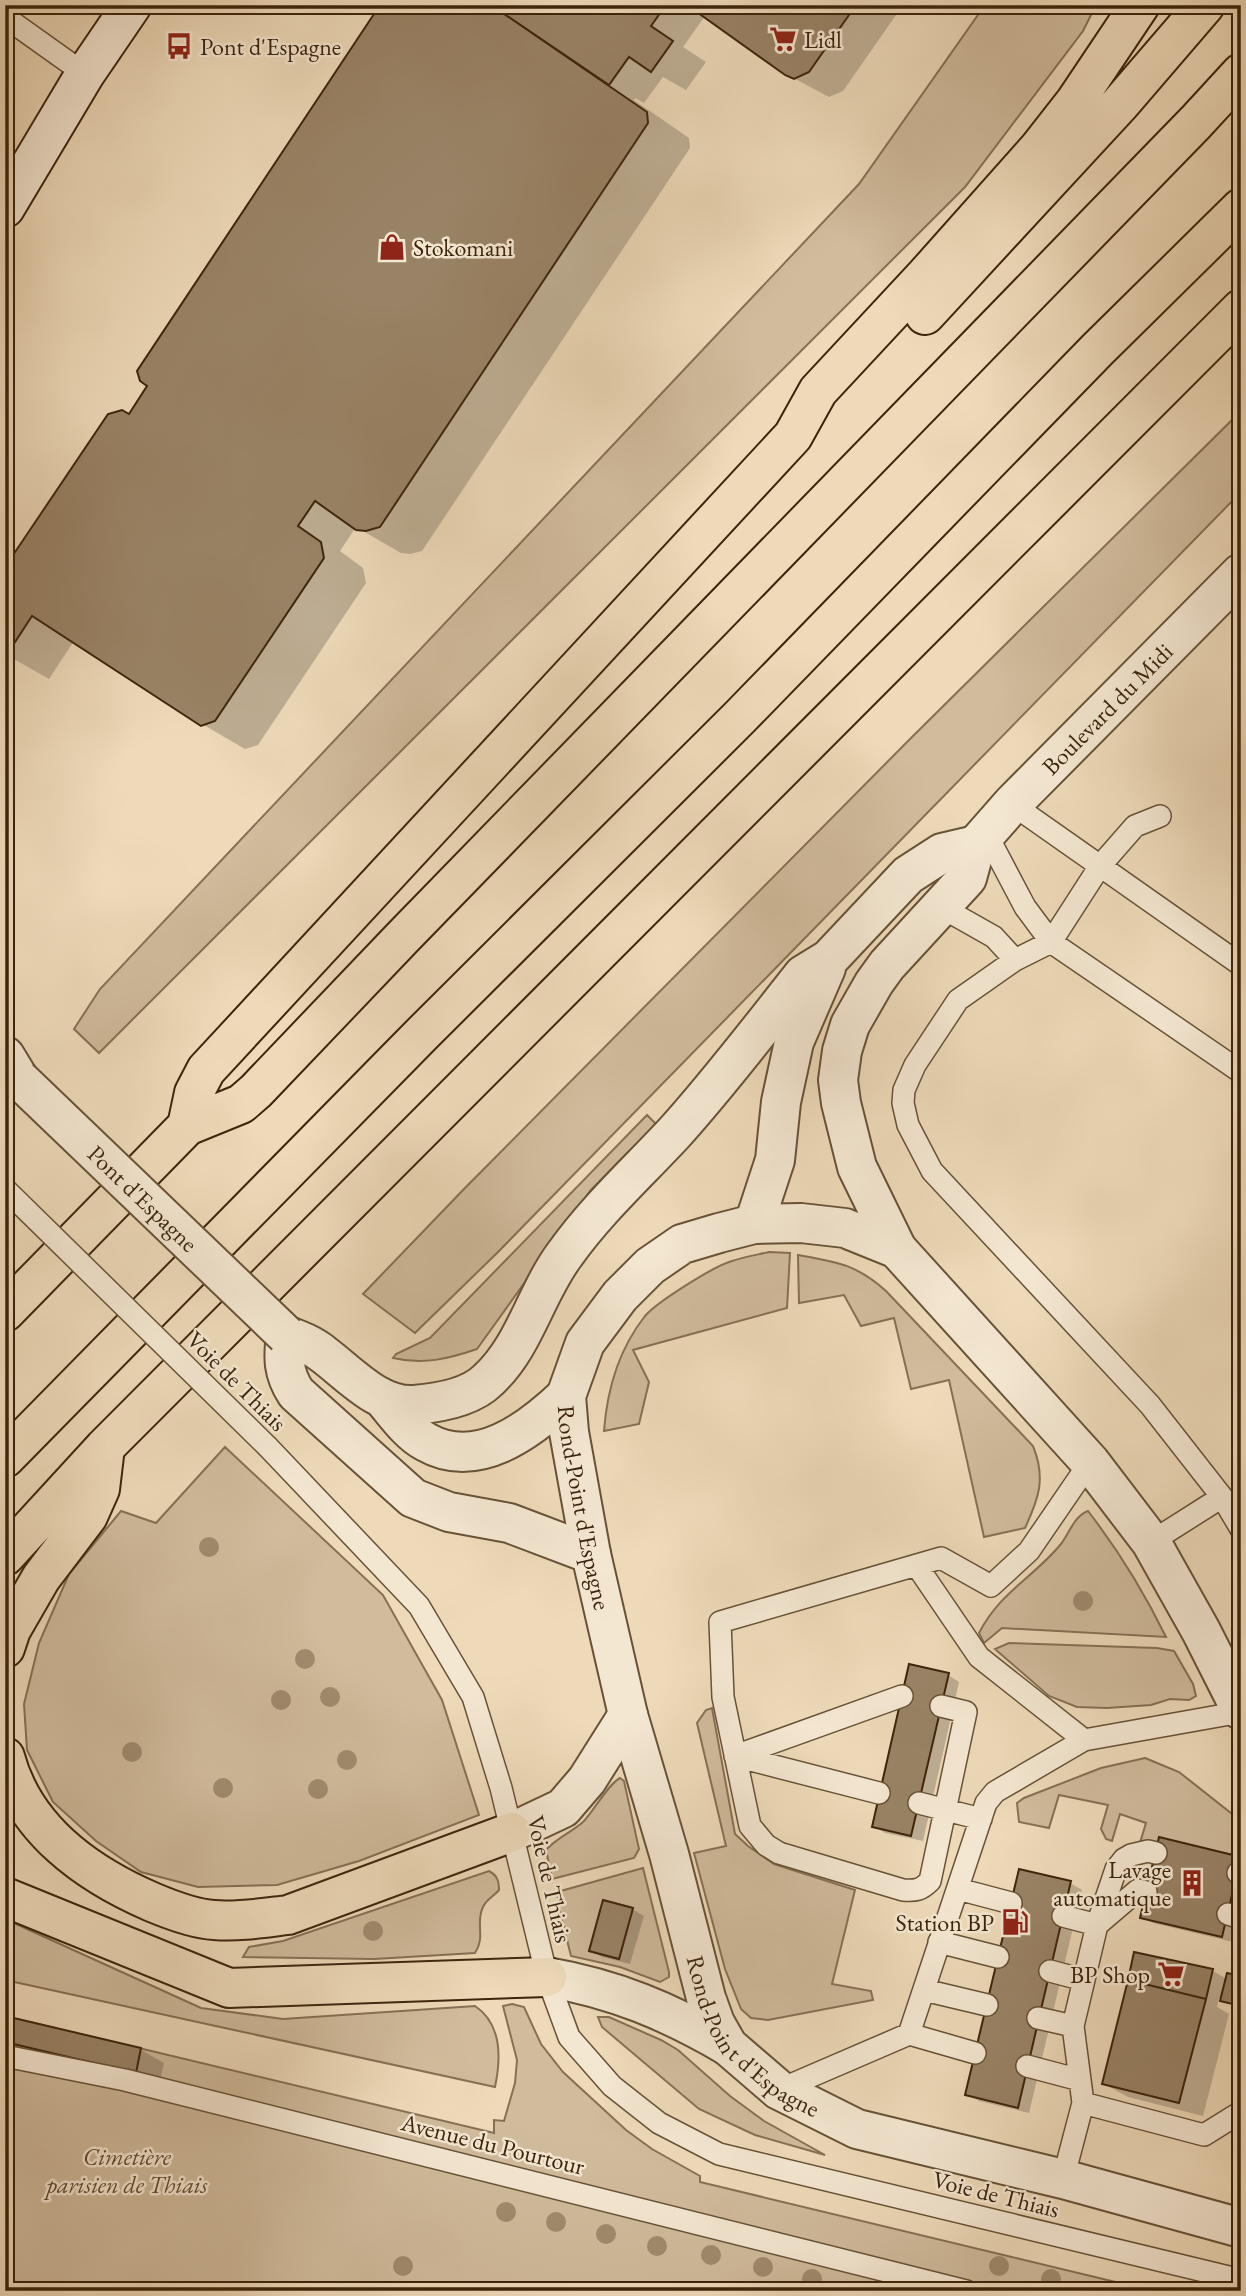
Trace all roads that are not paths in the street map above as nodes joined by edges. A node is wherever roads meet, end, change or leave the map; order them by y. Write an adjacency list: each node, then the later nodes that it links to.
1 (132, 5): 6 (street)
2 (1140, 5): 11 (highway)
3 (1205, 5): 11 (highway)
4 (5, 17): 6 (lane)
5 (1241, 73): 24 (highway)
6 (85, 74): 7 (street); 8 (street)
7 (5, 170)
8 (5, 208)
9 (1241, 208): 33 (highway)
10 (1241, 309): 32 (highway)
11 (793, 436): 24 (highway)
12 (1241, 573): 13 (street, Boulevard du Midi)
13 (1012, 804): 15 (street, Boulevard du Midi); 16 (lane)
14 (1160, 816): 16 (lane)
15 (981, 839): 17 (street); 18 (lane); 19 (street)
16 (1100, 866): 18 (lane); 21 (lane)
17 (941, 907): 20 (lane); 27 (street)
18 (1051, 942): 20 (lane); 23 (lane)
19 (829, 959): 26 (street); 31 (street)
20 (1015, 960): 35 (lane)
21 (1241, 965)
22 (10, 1067): 29 (street, Pont d'Espagne, bridge)
23 (1241, 1072)
24 (187, 1126): 28 (highway)
25 (5, 1189): 53 (lane, Voie de Thiais, bridge)
26 (754, 1224): 27 (street, Rond-Point d'Espagne); 30 (street, Rond-Point d'Espagne)
27 (897, 1249): 34 (street, Rond-Point d'Espagne)
28 (5, 1312)
29 (286, 1335): 31 (street, Pont d'Espagne); 38 (street)
30 (566, 1396): 31 (street, Pont d'Espagne); 38 (street, Rond-Point d'Espagne)
31 (384, 1400)
32 (104, 1447): 39 (highway); 41 (highway)
33 (5, 1458)
34 (1090, 1462): 37 (street, Rond-Point d'Espagne); 40 (lane)
35 (1222, 1497): 36 (lane); 37 (lane)
36 (1241, 1529)
37 (1151, 1542): 44 (street, Rond-Point d'Espagne)
38 (591, 1554): 45 (street, Rond-Point d'Espagne)
39 (5, 1556)
40 (917, 1566): 46 (lane); 47 (lane)
41 (5, 1648)
42 (902, 1696): 47 (lane)
43 (941, 1706): 51 (lane)
44 (1241, 1711): 46 (lane)
45 (628, 1715): 53 (street); 71 (street, Rond-Point d'Espagne)
46 (1084, 1740): 52 (lane)
47 (735, 1756): 49 (lane); 51 (lane)
48 (5, 1757): 53 (highway)
49 (879, 1793)
50 (919, 1803): 51 (lane)
51 (946, 1810): 52 (lane)
52 (981, 1819): 55 (lane)
53 (513, 1832): 64 (lane, Voie de Thiais)
54 (1156, 1853): 60 (lane)
55 (958, 1889): 58 (lane); 61 (lane)
56 (1146, 1892): 60 (lane)
57 (5, 1897): 64 (highway)
58 (1011, 1903)
59 (1063, 1916): 60 (lane)
60 (1097, 1925): 65 (lane)
61 (939, 1942): 62 (lane); 66 (lane)
62 (998, 1957)
63 (1050, 1971): 65 (lane)
64 (547, 1977): 71 (street); 82 (lane, Voie de Thiais)
65 (1084, 1980): 69 (lane)
66 (924, 1990): 67 (lane); 70 (lane)
67 (987, 2005)
68 (1038, 2018): 69 (lane)
69 (1073, 2026): 75 (lane)
70 (909, 2034): 72 (lane); 76 (lane)
71 (727, 2046): 76 (street, Rond-Point d'Espagne)
72 (975, 2053)
73 (5, 2056): 83 (lane, Avenue du Pourtour)
74 (1027, 2066): 75 (lane)
75 (1080, 2080): 77 (lane)
76 (779, 2090): 79 (street, Rond-Point d'Espagne)
77 (1083, 2103): 78 (lane); 79 (lane)
78 (1241, 2112)
79 (1063, 2179): 81 (street, Rond-Point d'Espagne)
80 (1241, 2202): 81 (street)
81 (1224, 2225)
82 (1241, 2280)
83 (966, 2291)

